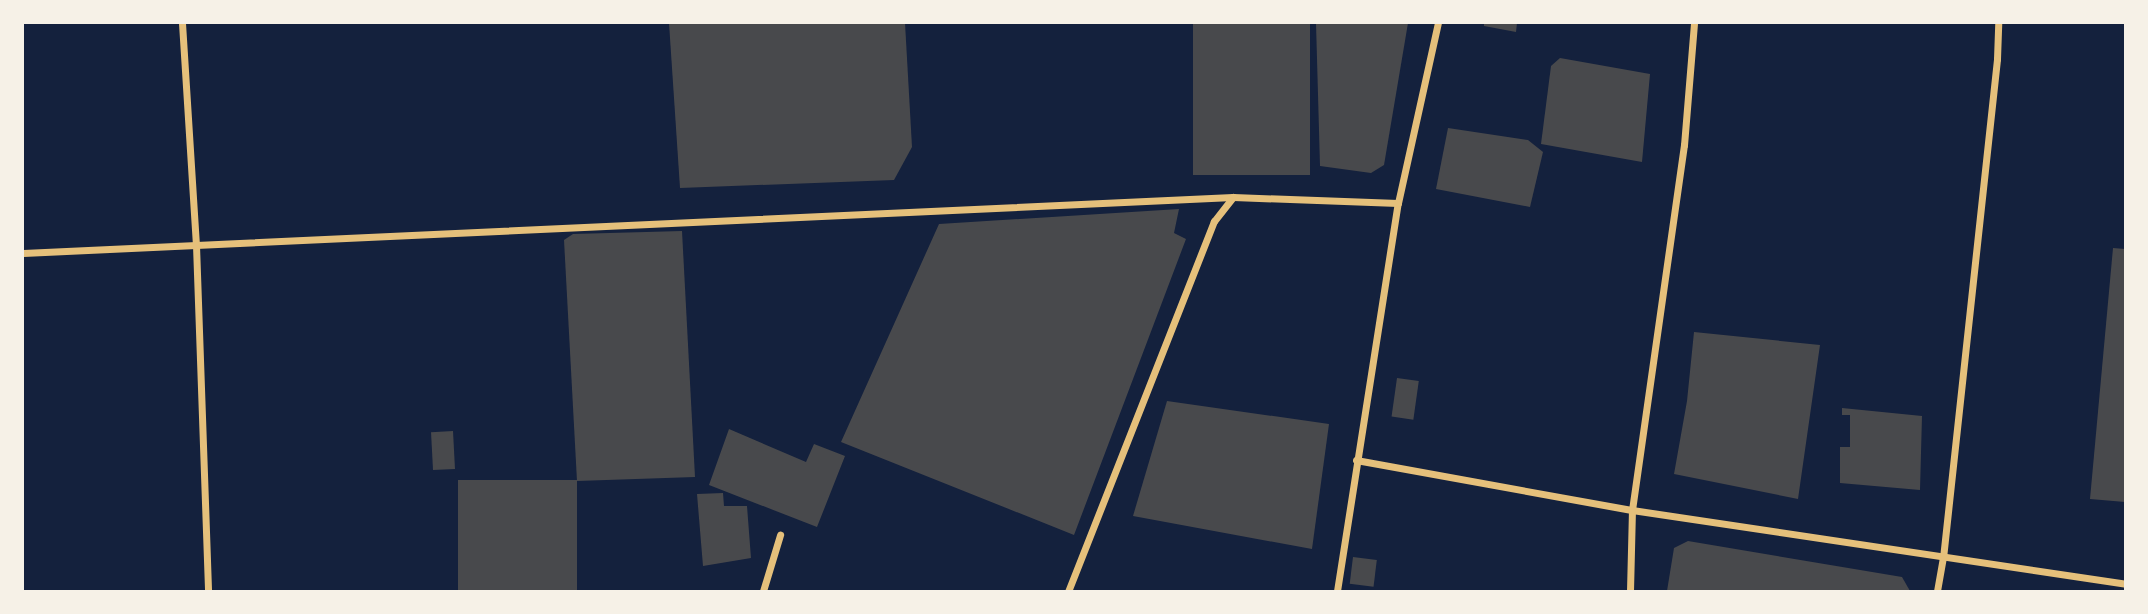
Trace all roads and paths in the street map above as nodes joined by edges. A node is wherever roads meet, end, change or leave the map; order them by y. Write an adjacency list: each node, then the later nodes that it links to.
1 (182, 23): 7 (street)
2 (1438, 23): 6 (street)
3 (1694, 23): 10 (street)
4 (1998, 23): 12 (street)
5 (1233, 197): 6 (street); 7 (street); 16 (street)
6 (1398, 203): 9 (street)
7 (197, 245): 8 (street); 14 (street)
8 (23, 253)
9 (1356, 460): 10 (street); 17 (street)
10 (1632, 510): 12 (street); 18 (street)
11 (780, 535): 15 (street)
12 (1943, 558): 13 (street); 19 (street)
13 (2125, 584)
14 (208, 591)
15 (763, 591)
16 (1068, 591)
17 (1337, 591)
18 (1630, 591)
19 (1937, 591)

